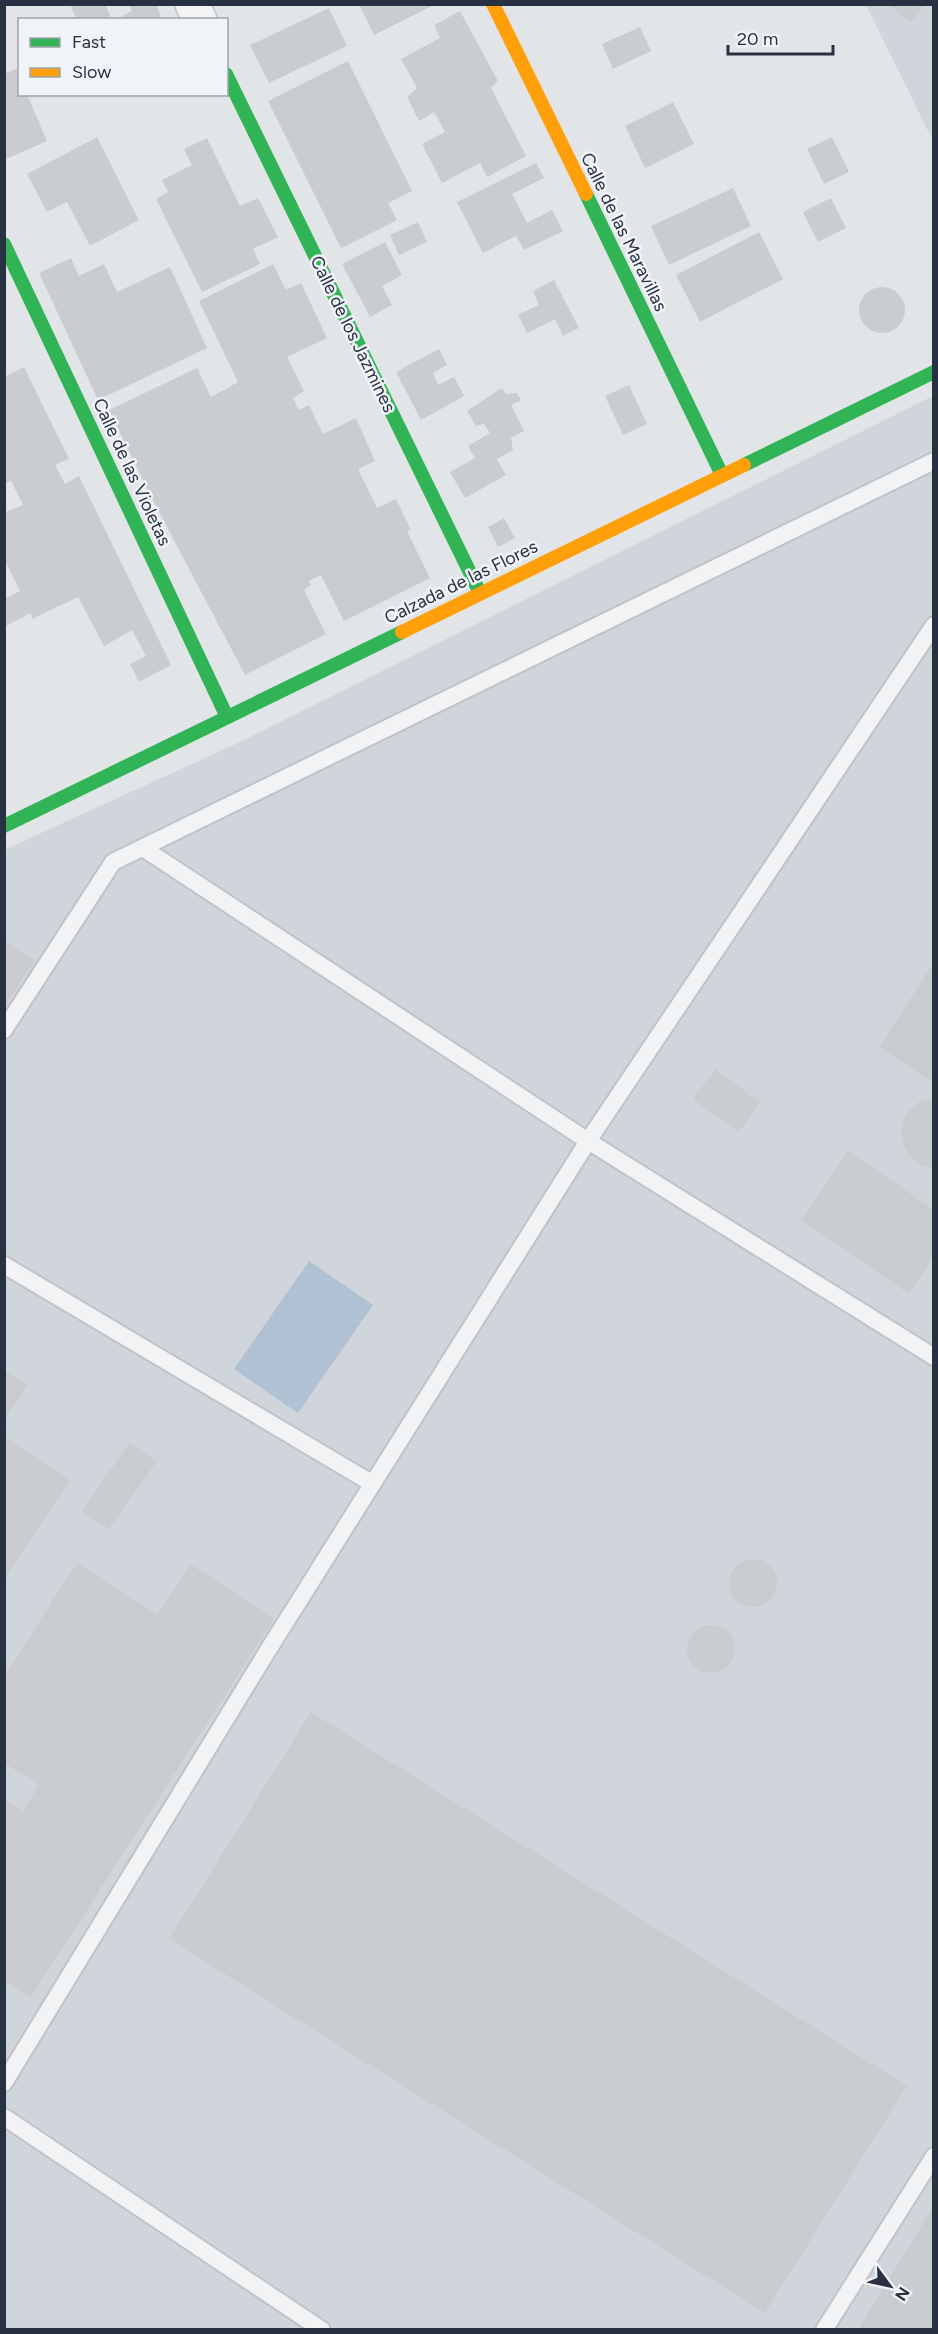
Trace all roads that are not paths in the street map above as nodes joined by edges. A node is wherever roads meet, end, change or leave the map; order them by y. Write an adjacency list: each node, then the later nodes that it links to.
1 (192, 4): 3 (street)
2 (493, 4): 8 (street, Calle de las Maravillas)
3 (199, 18)
4 (228, 78): 9 (street, Calle de los Jazmines)
5 (4, 244): 11 (street, Calle de las Violetas)
6 (933, 372): 8 (street, Calzada de las Flores)
7 (933, 461): 13 (lane)
8 (722, 475): 9 (street, Calzada de las Flores)
9 (480, 593): 11 (street, Calzada de las Flores)
10 (933, 625): 15 (lane)
11 (227, 717): 12 (street, Calzada de las Flores)
12 (4, 826)
13 (142, 848): 14 (lane); 15 (lane)
14 (4, 1030)
15 (588, 1142): 17 (lane); 18 (lane)
16 (4, 1265): 18 (lane)
17 (933, 1357)
18 (373, 1484): 19 (lane)
19 (4, 2083)
20 (4, 2117): 22 (lane)
21 (933, 2156): 23 (lane)
22 (322, 2330)
23 (824, 2330)

